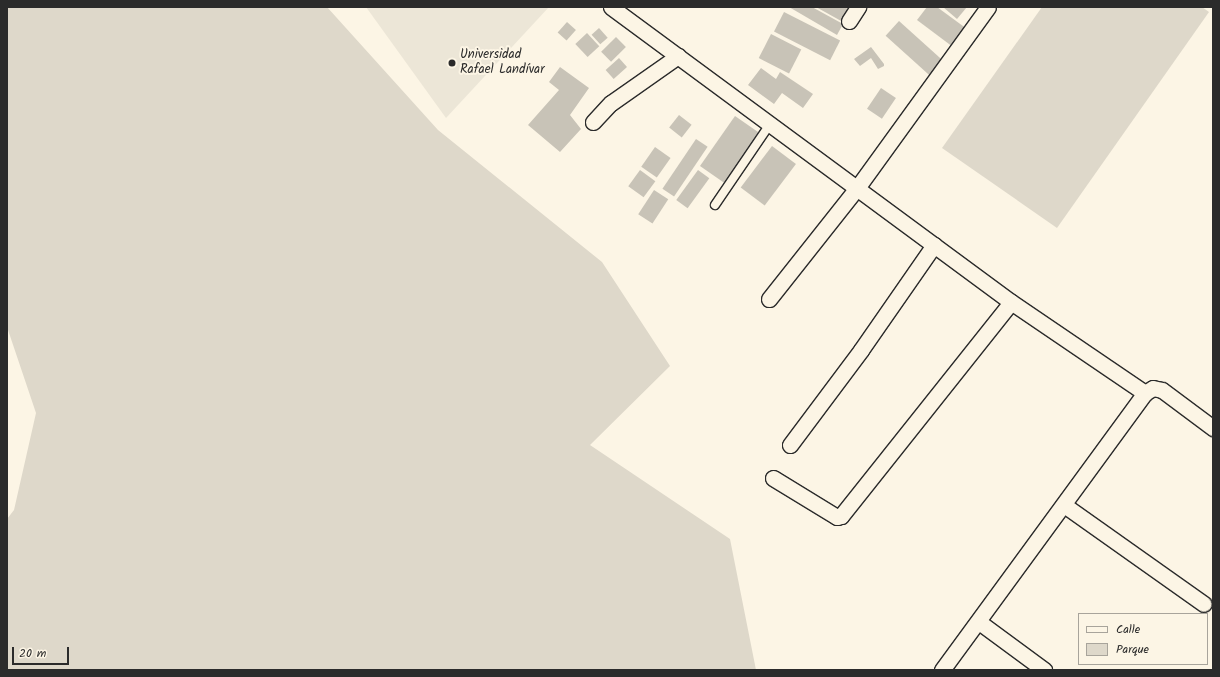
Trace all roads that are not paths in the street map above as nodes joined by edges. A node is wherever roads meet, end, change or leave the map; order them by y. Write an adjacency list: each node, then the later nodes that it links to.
1 (611, 7): 5 (street)
2 (858, 7): 4 (street)
3 (988, 7): 8 (street)
4 (849, 21)
5 (678, 56): 6 (street); 7 (street)
6 (593, 122)
7 (770, 124): 8 (street); 9 (lane)
8 (857, 188): 10 (street); 11 (street)
9 (715, 205)
10 (934, 245): 12 (street); 15 (street)
11 (769, 299)
12 (1011, 302): 13 (street); 16 (street)
13 (1145, 393): 14 (street); 17 (street)
14 (1213, 428)
15 (790, 445)
16 (773, 478)
17 (1064, 505): 18 (street); 19 (street)
18 (1204, 604)
19 (979, 622): 20 (street); 21 (street)
20 (942, 670)
21 (1044, 670)

